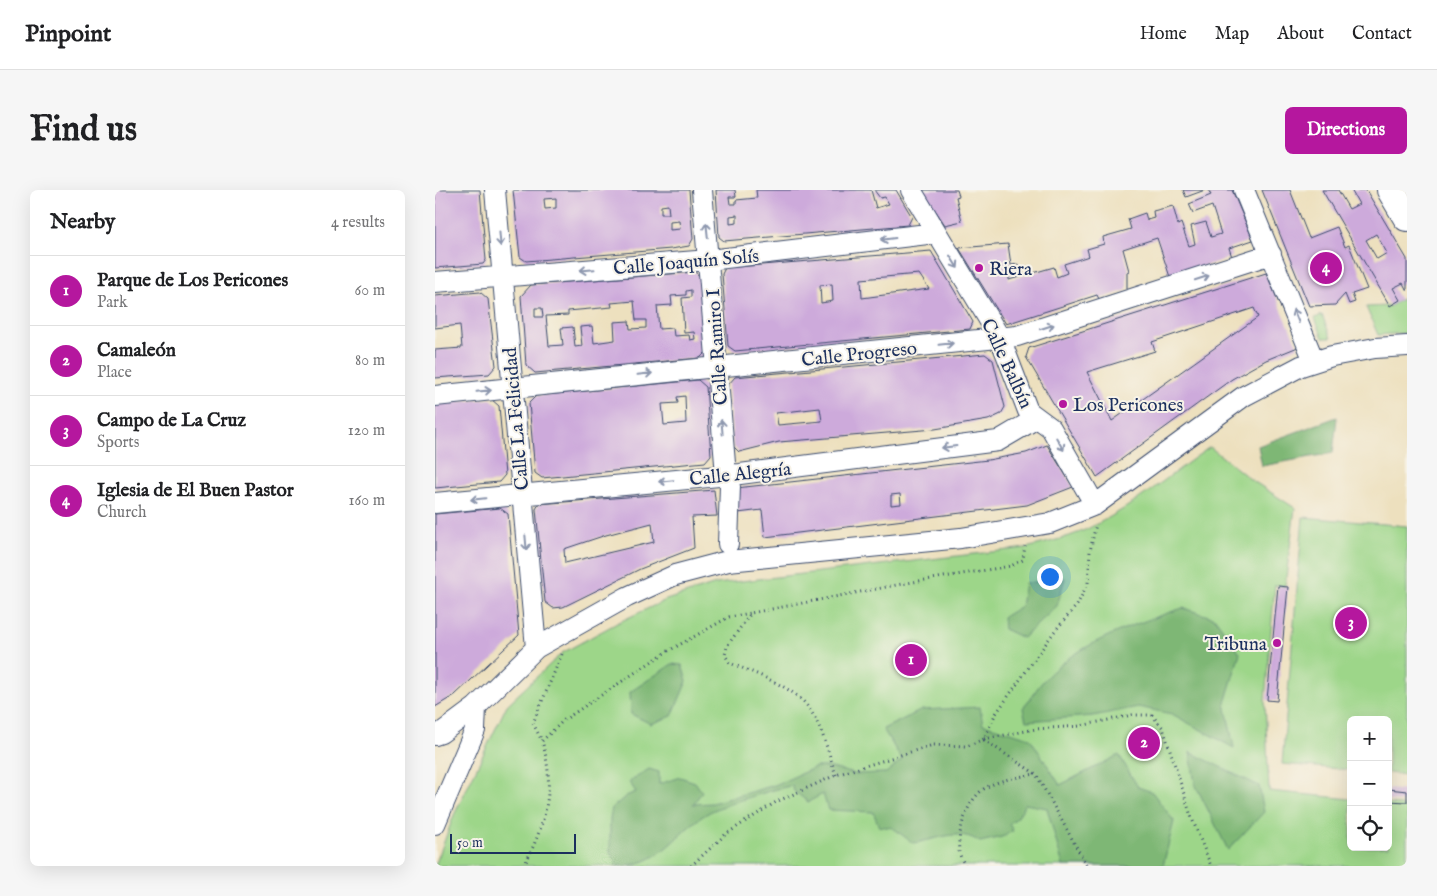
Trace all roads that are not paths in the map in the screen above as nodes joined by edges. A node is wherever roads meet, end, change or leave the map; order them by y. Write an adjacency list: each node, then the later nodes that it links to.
1 (495, 190): 10 (street, Calle La Felicidad, one-way to 10)
2 (703, 190): 9 (street, Calle Ramiro I, one-way to 2)
3 (911, 190): 7 (street, Calle Balbín)
4 (1244, 190): 8 (street)
5 (1391, 190): 6 (street)
6 (1407, 217)
7 (936, 233): 9 (street, Calle Joaquín Solís, one-way to 9); 12 (street, Calle Balbín, one-way to 12)
8 (1271, 254): 12 (street, Calle Progreso, one-way to 8); 14 (street, one-way to 8)
9 (709, 260): 10 (street, Calle Joaquín Solís, one-way to 10); 15 (street, Calle Ramiro I)
10 (503, 276): 11 (street, Calle Joaquín Solís); 16 (street, Calle La Felicidad)
11 (435, 282)
12 (1000, 338): 15 (street, Calle Progreso, one-way to 12); 18 (street, Calle Balbín)
13 (1407, 346): 14 (street)
14 (1314, 361): 22 (street)
15 (717, 367): 16 (street, Calle Progreso, one-way to 15); 19 (street, Calle Ramiro I, one-way to 15)
16 (513, 388): 17 (street, Calle Progreso, one-way to 16); 20 (street, Calle La Felicidad)
17 (435, 396)
18 (1037, 418): 19 (street, Calle Alegría, one-way to 19); 22 (street, Calle Balbín, one-way to 22)
19 (728, 481): 20 (street, Calle Alegría, one-way to 20); 23 (street, Calle Ramiro I)
20 (522, 495): 21 (street, Calle Alegría, one-way to 21); 24 (street, Calle La Felicidad, one-way to 24)
21 (435, 503)
22 (1096, 513): 24 (street)
23 (728, 544)
24 (536, 648): 25 (street)
25 (476, 707): 26 (street); 27 (street)
26 (435, 735)
27 (435, 824)

